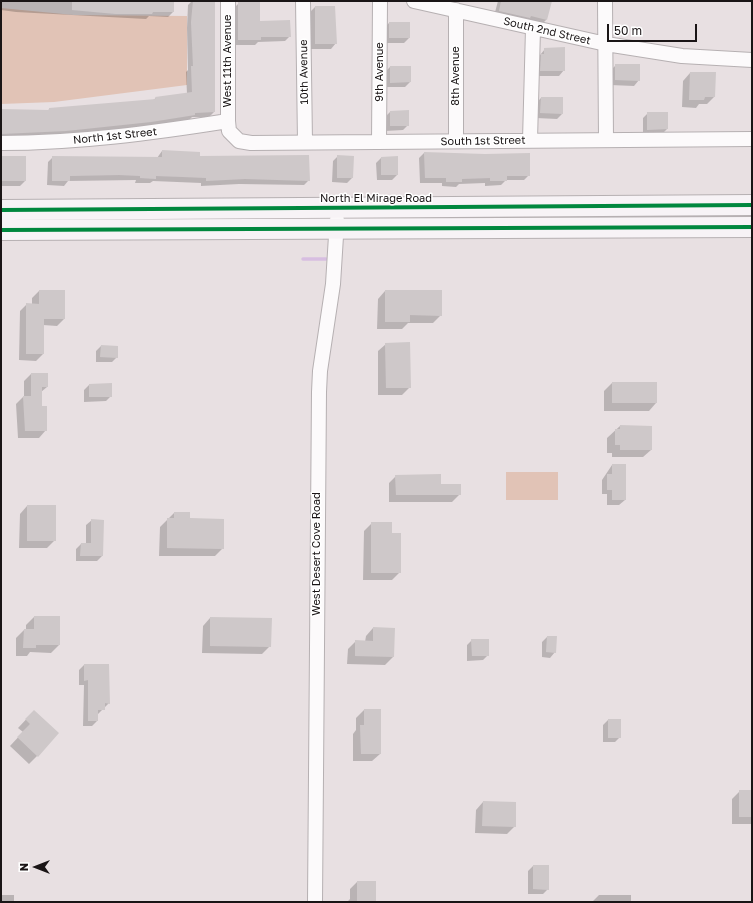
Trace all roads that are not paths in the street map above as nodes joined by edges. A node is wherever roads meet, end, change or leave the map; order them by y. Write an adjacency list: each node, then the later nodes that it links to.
1 (228, 1): 10 (street, West 11th Avenue)
2 (303, 1): 15 (street, 10th Avenue)
3 (380, 1): 16 (street, 9th Avenue)
4 (414, 1): 6 (street, South 2nd Street)
5 (605, 1): 8 (street)
6 (456, 10): 7 (street, South 2nd Street); 14 (street, 8th Avenue)
7 (533, 28): 8 (street, South 2nd Street); 13 (street)
8 (606, 44): 9 (street, South 2nd Street); 11 (street)
9 (752, 60)
10 (228, 121): 15 (street, South 1st Street); 17 (street, North 1st Street)
11 (606, 139): 12 (street, South 1st Street); 13 (street, South 1st Street)
12 (752, 139)
13 (530, 140): 14 (street, South 1st Street)
14 (456, 141): 16 (street, South 1st Street)
15 (305, 142): 16 (street, South 1st Street)
16 (379, 142)
17 (1, 143)
18 (752, 205): 19 (main road, North El Mirage Road)
19 (337, 208): 20 (main road, North El Mirage Road); 21 (street, West Desert Cove Road)
20 (1, 210)
21 (336, 228): 22 (main road); 23 (main road); 24 (street, West Desert Cove Road)
22 (752, 228)
23 (1, 230)
24 (315, 902)

